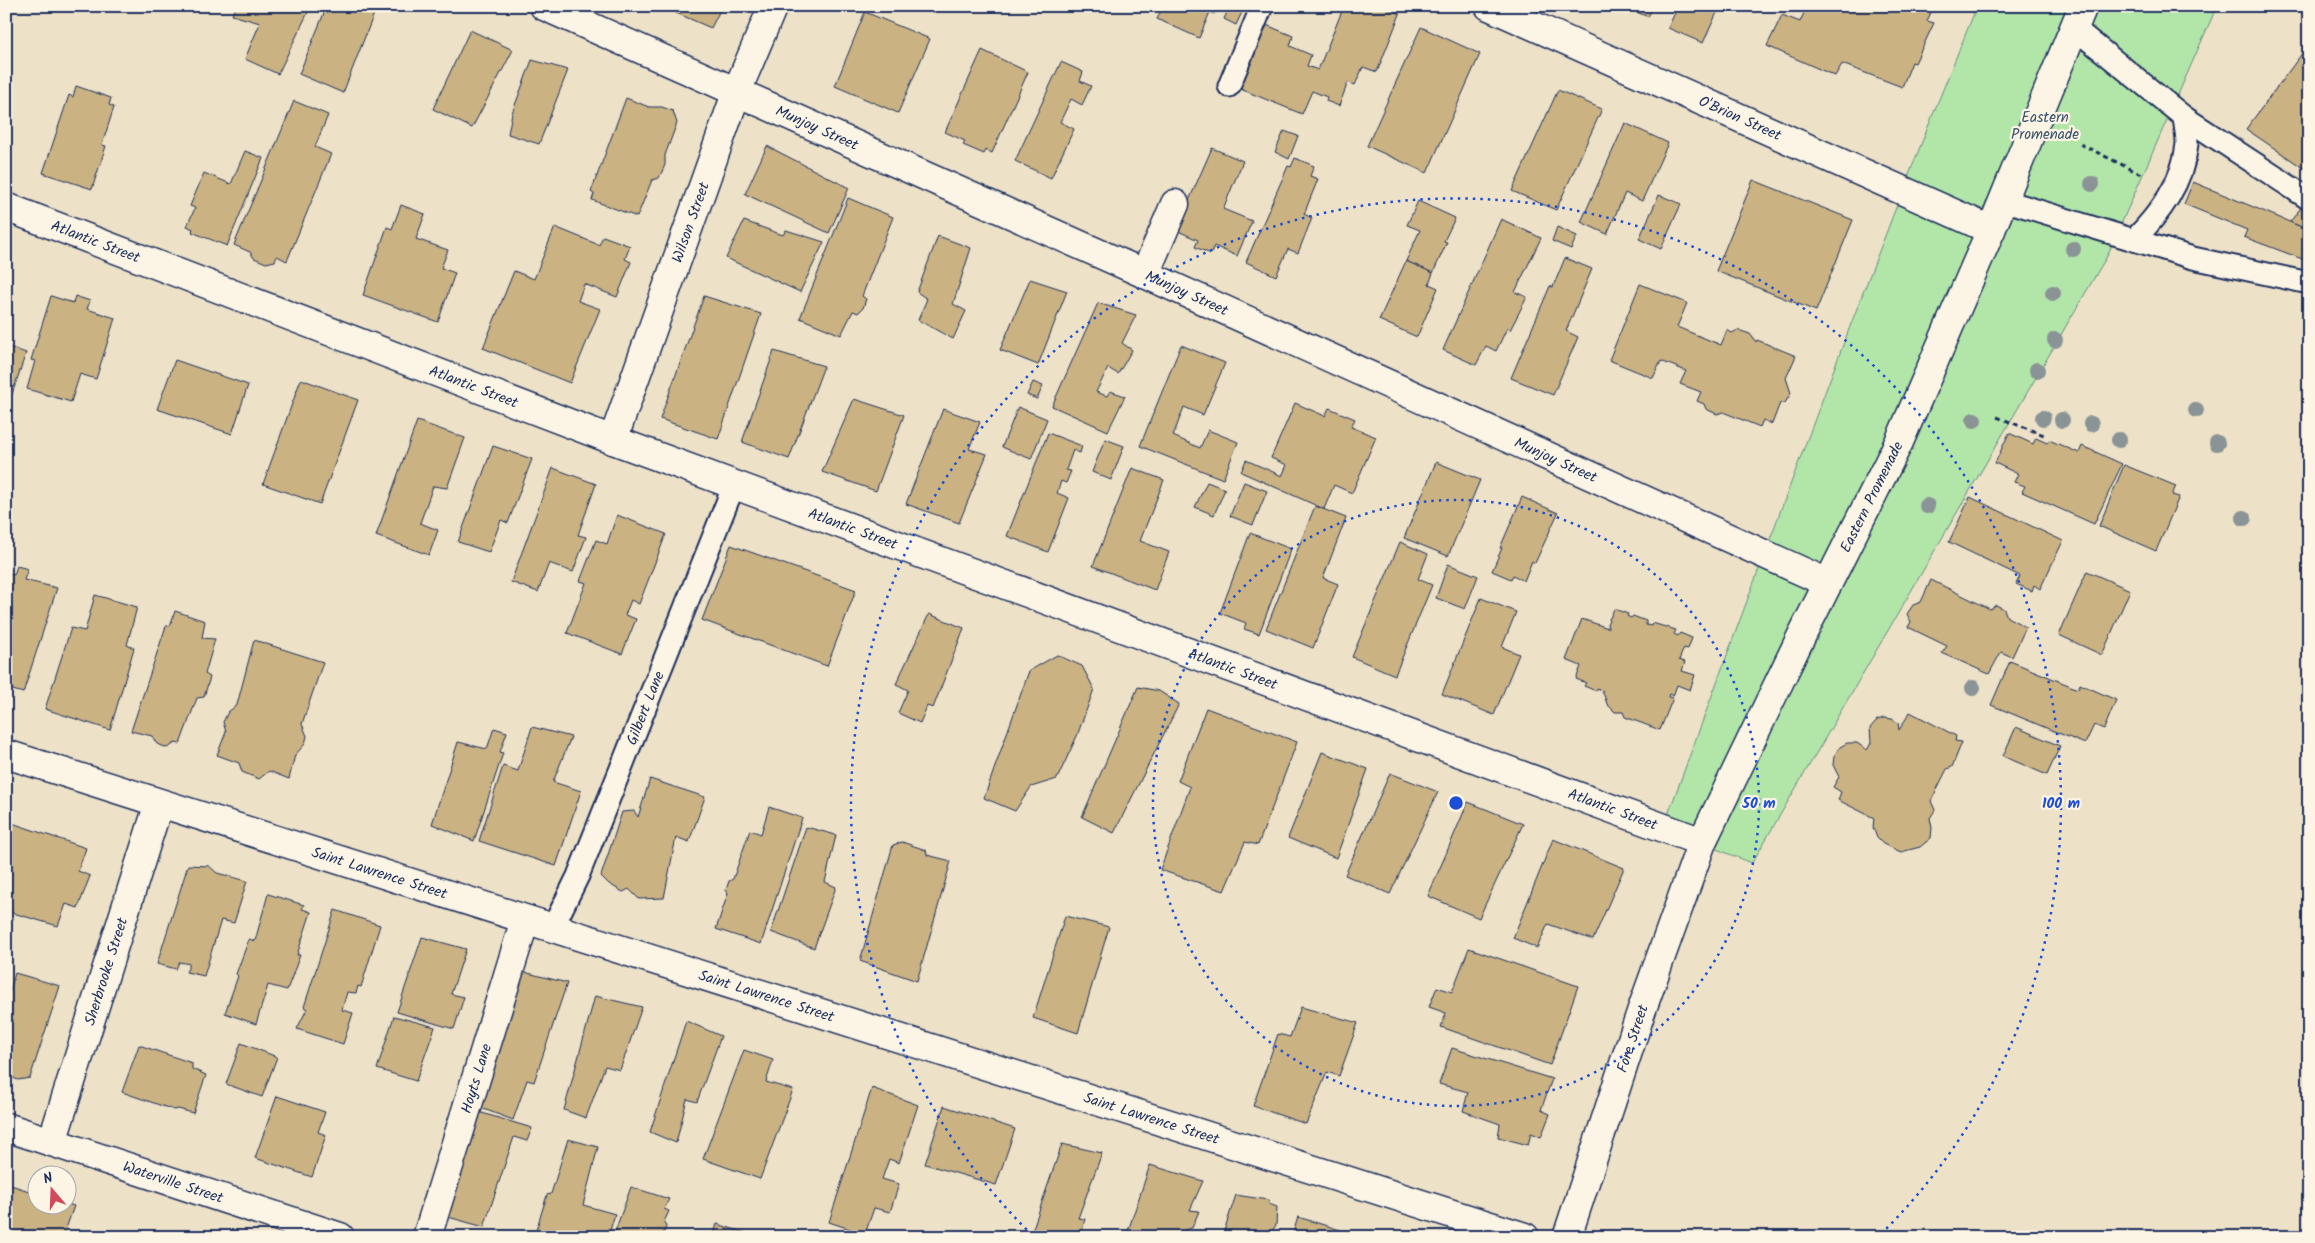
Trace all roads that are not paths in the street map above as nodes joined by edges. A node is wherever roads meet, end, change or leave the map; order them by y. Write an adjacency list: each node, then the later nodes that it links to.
1 (544, 6): 7 (street, Munjoy Street)
2 (773, 6): 7 (street, Wilson Street)
3 (1262, 6): 6 (lane)
4 (1489, 6): 13 (street, O'Brion Street)
5 (2078, 17): 8 (lane); 10 (street, Eastern Promenade)
6 (1229, 86)
7 (737, 91): 15 (street, Munjoy Street); 17 (street, Wilson Street)
8 (2184, 117): 9 (lane); 14 (lane)
9 (2309, 199)
10 (2003, 200): 13 (street, Eastern Promenade); 14 (lane)
11 (1176, 204): 15 (street)
12 (6, 207): 17 (street, Atlantic Street)
13 (1991, 230): 19 (street, Eastern Promenade)
14 (2134, 240): 16 (lane)
15 (1145, 274): 19 (street, Munjoy Street)
16 (2309, 283)
17 (613, 440): 18 (street, Atlantic Street)
18 (734, 485): 22 (street, Atlantic Street); 24 (lane, Gilbert Lane)
19 (1828, 583): 22 (street, Eastern Promenade)
20 (6, 754): 21 (street, Saint Lawrence Street)
21 (159, 802): 23 (street, Saint Lawrence Street); 26 (street, Sherbrooke Street)
22 (1702, 842): 30 (street, Fore Street)
23 (525, 920): 24 (street, Saint Lawrence Street); 28 (street, Hoyts Lane)
24 (552, 929): 29 (street, Saint Lawrence Street)
25 (6, 1127): 26 (street, Waterville Street)
26 (52, 1142): 27 (street, Waterville Street)
27 (340, 1237)
28 (427, 1237)
29 (1525, 1237)
30 (1566, 1237)

